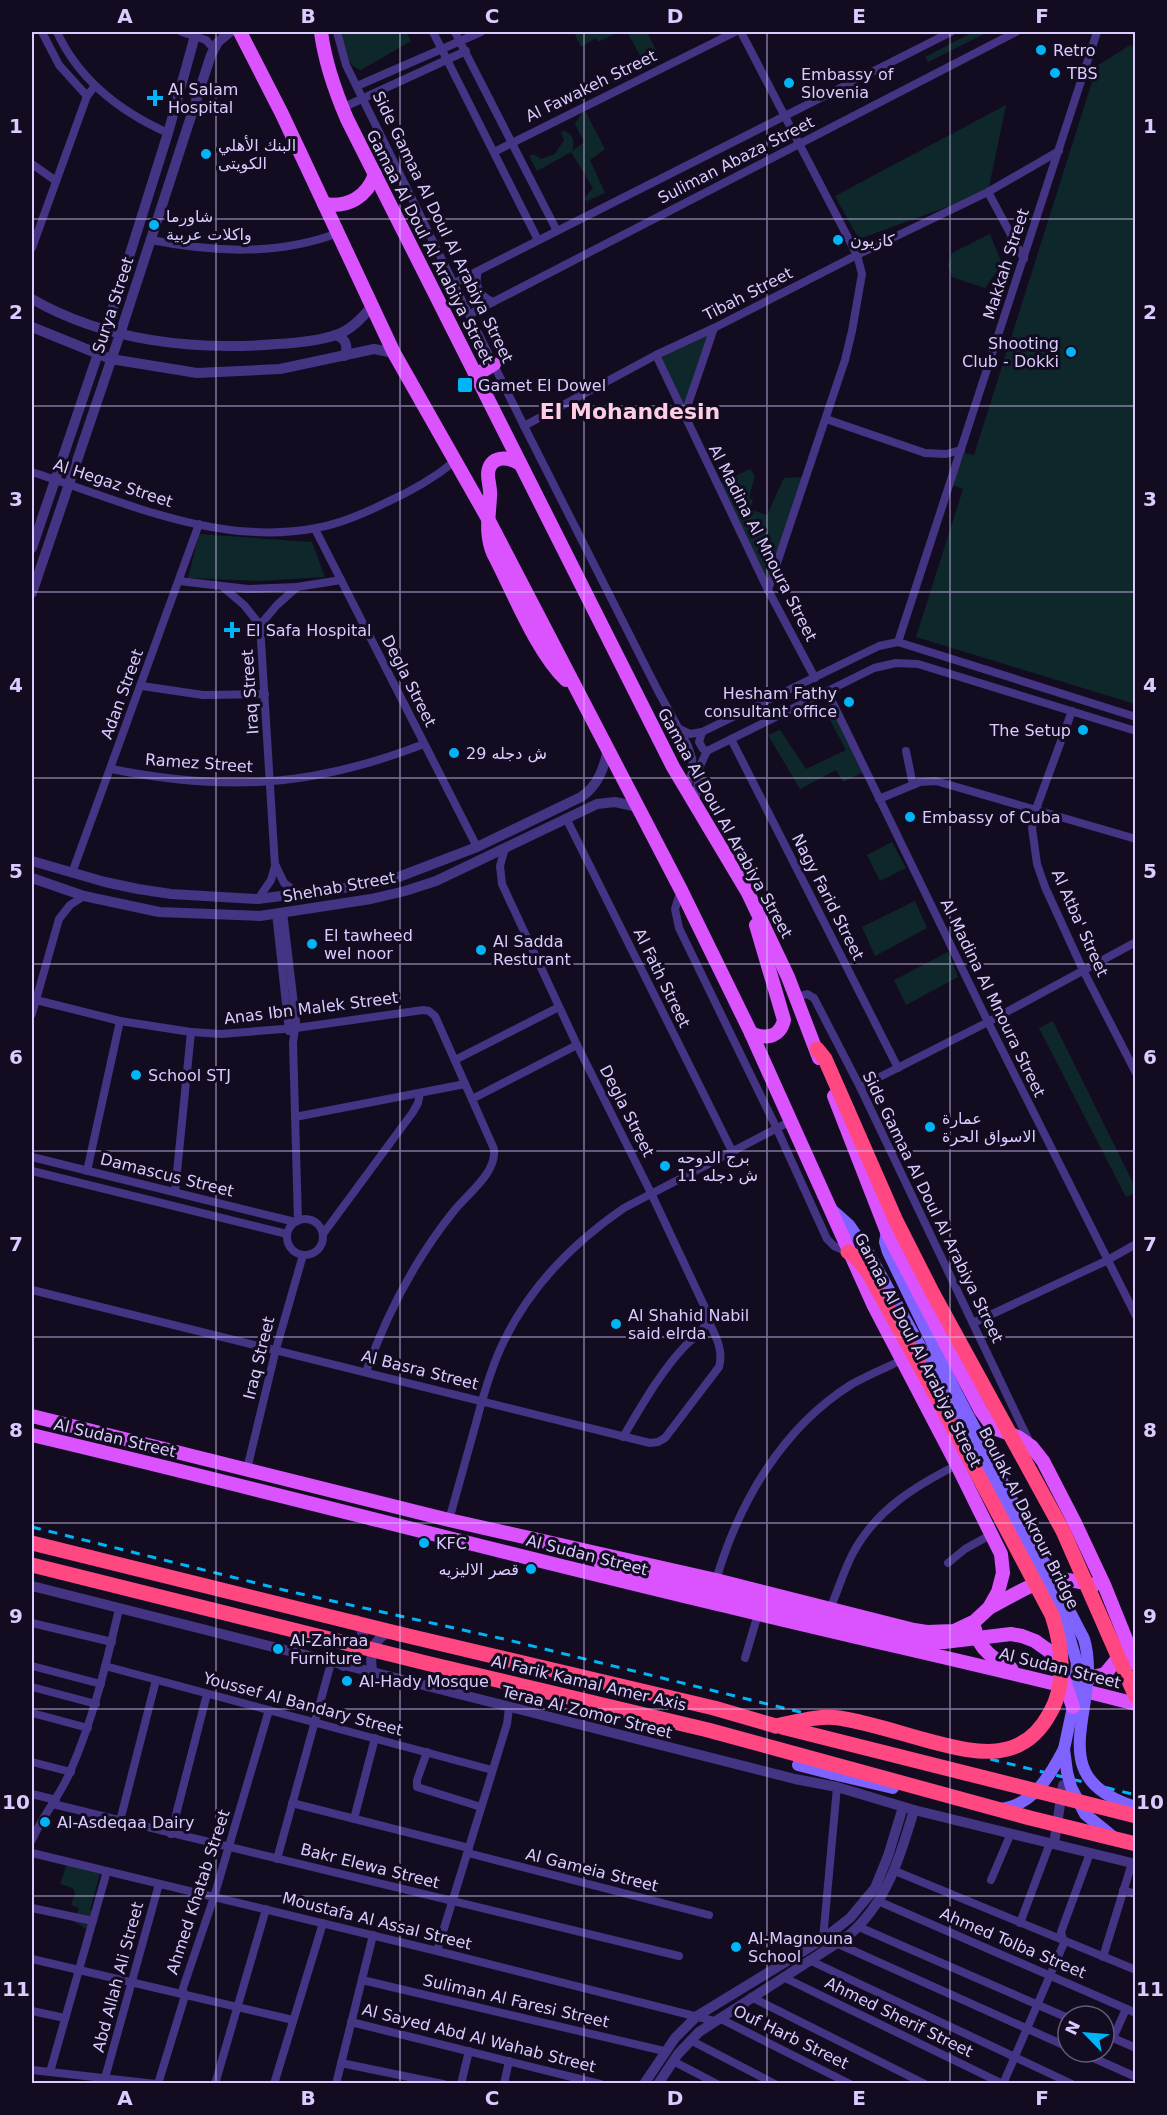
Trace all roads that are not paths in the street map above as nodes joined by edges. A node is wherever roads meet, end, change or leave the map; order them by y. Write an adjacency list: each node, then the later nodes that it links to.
1 (42, 32): 24 (street)
2 (57, 32): 22 (street)
3 (182, 32): 16 (street)
4 (231, 32): 18 (street, Surya Street)
5 (240, 32): 37 (main road, Gamaa Al Doul Al Arabiya Street)
6 (321, 32): 26 (main road, Gamaa Al Doul Al Arabiya Street)
7 (337, 32): 23 (street, Side Gamaa Al Doul Al Arabiya Street)
8 (433, 32): 19 (street)
9 (455, 32): 17 (street)
10 (481, 32): 17 (street)
11 (735, 32): 29 (street, Al Fawakeh Street)
12 (741, 32): 27 (street)
13 (951, 32): 27 (street, Suliman Abaza Street)
14 (1016, 32): 30 (street, Suliman Abaza Street)
15 (1097, 32): 31 (street, Makkah Street)
16 (195, 34): 18 (street); 28 (street, Surya Street)
17 (460, 40): 19 (street); 20 (street)
18 (214, 49): 40 (street, Surya Street)
19 (441, 49): 21 (street); 23 (street)
20 (465, 51): 21 (street); 29 (street)
21 (447, 59): 25 (street); 32 (street)
22 (95, 86): 24 (street); 28 (street)
23 (357, 86): 25 (street, Side Gamaa Al Doul Al Arabiya Street)
24 (87, 96): 35 (street)
25 (363, 99): 26 (street); 46 (street, Side Gamaa Al Doul Al Arabiya Street)
26 (342, 108): 34 (main road, Gamaa Al Doul Al Arabiya Street)
27 (784, 116): 30 (street); 38 (street, Suliman Abaza Street)
28 (168, 133): 53 (street, Surya Street)
29 (512, 142): 32 (street, Al Fawakeh Street); 38 (street)
30 (798, 144): 43 (street); 48 (street, Suliman Abaza Street)
31 (1059, 151): 36 (street, Tibah Street); 44 (street, Makkah Street)
32 (494, 152): 41 (street)
33 (32, 164): 35 (street)
34 (375, 174): 37 (main road); 62 (main road, Gamaa Al Doul Al Arabiya Street)
35 (56, 182): 42 (street)
36 (988, 192): 43 (street, Tibah Street); 44 (street)
37 (324, 204): 39 (main road, Gamaa Al Doul Al Arabiya Street)
38 (557, 231): 41 (street, Suliman Abaza Street)
39 (338, 233): 40 (street); 49 (main road, Gamaa Al Doul Al Arabiya Street)
40 (151, 240): 54 (street, Surya Street)
41 (538, 240): 45 (street, Suliman Abaza Street)
42 (32, 248)
43 (857, 255): 52 (street, Tibah Street); 64 (street)
44 (1024, 259): 66 (street, Makkah Street)
45 (478, 271): 46 (street, Suliman Abaza Street); 48 (street)
46 (454, 283): 50 (street, Side Gamaa Al Doul Al Arabiya Street)
47 (32, 299): 53 (street)
48 (493, 302): 50 (street, Suliman Abaza Street)
49 (372, 306): 55 (street); 56 (main road, Gamaa Al Doul Al Arabiya Street)
50 (470, 314): 61 (street, Side Gamaa Al Doul Al Arabiya Street)
51 (32, 327): 57 (street)
52 (714, 328): 58 (street, Tibah Street); 63 (street)
53 (106, 330): 54 (street); 57 (street, Surya Street)
54 (120, 334): 55 (street); 60 (street, Surya Street)
55 (335, 335): 59 (street)
56 (394, 353): 59 (street); 67 (main road, Gamaa Al Doul Al Arabiya Street)
57 (97, 355): 60 (street); 70 (street, Surya Street)
58 (656, 355): 63 (street, Al Madina Al Mnoura Street); 65 (street, Tibah Street)
59 (344, 356): 60 (street)
60 (111, 359): 71 (street, Surya Street)
61 (494, 364): 62 (main road); 65 (street, Side Gamaa Al Doul Al Arabiya Street)
62 (476, 375): 68 (main road, Gamaa Al Doul Al Arabiya Street)
63 (684, 416): 80 (street, Al Madina Al Mnoura Street)
64 (826, 419): 66 (street); 80 (street)
65 (524, 426): 90 (street, Side Gamaa Al Doul Al Arabiya Street)
66 (961, 450): 83 (street, Makkah Street)
67 (455, 461): 72 (main road, Gamaa Al Doul Al Arabiya Street); 74 (street, Al Hegaz Street)
68 (520, 464): 72 (main road); 101 (main road, Gamaa Al Doul Al Arabiya Street)
69 (32, 472): 70 (street, Al Hegaz Street)
70 (54, 479): 71 (street, Al Hegaz Street); 75 (street, Surya Street)
71 (68, 484): 73 (street, Al Hegaz Street); 81 (street, Surya Street)
72 (487, 517): 95 (main road, Gamaa Al Doul Al Arabiya Street)
73 (199, 524): 74 (street, Al Hegaz Street); 77 (street, Adan Street)
74 (315, 529): 76 (street, Degla Street)
75 (32, 548)
76 (341, 580): 78 (street); 94 (street, Degla Street)
77 (179, 581): 79 (street); 85 (street, Adan Street)
78 (297, 587): 79 (street); 82 (street, Iraq Street)
79 (224, 588): 82 (street, Iraq Street)
80 (768, 590): 84 (street, Al Madina Al Mnoura Street)
81 (32, 593)
82 (260, 625): 87 (street, Iraq Street)
83 (898, 642): 84 (street); 89 (street)
84 (815, 678): 92 (street)
85 (141, 686): 87 (street); 98 (street, Adan Street)
86 (827, 691): 88 (street); 93 (street); 103 (street, Al Madina Al Mnoura Street)
87 (265, 694): 99 (street, Iraq Street)
88 (1072, 711): 91 (street); 107 (street, Al Atba' Street)
89 (1136, 717)
90 (678, 728): 92 (street); 101 (street, Side Gamaa Al Doul Al Arabiya Street)
91 (1136, 731)
92 (702, 732): 97 (street)
93 (731, 739): 97 (street); 136 (street, Nagy Farid Street)
94 (424, 744): 99 (street, Ramez Street); 110 (street, Degla Street)
95 (608, 749): 102 (street); 106 (main road, Gamaa Al Doul Al Arabiya Street)
96 (906, 750): 100 (street)
97 (707, 751): 105 (street)
98 (111, 769): 99 (street, Ramez Street); 114 (street, Adan Street)
99 (270, 782): 113 (street, Iraq Street)
100 (913, 785): 103 (street); 107 (street)
101 (686, 789): 105 (main road, Gamaa Al Doul Al Arabiya Street)
102 (590, 791): 104 (street); 110 (street, Shehab Street)
103 (879, 799): 129 (street, Al Madina Al Mnoura Street)
104 (597, 804): 106 (street, Shehab Street); 108 (street, Shehab Street)
105 (695, 804): 117 (main road, Gamaa Al Doul Al Arabiya Street)
106 (638, 807): 116 (main road, Gamaa Al Doul Al Arabiya Street)
107 (1036, 809): 109 (street); 123 (street, Al Atba' Street)
108 (566, 818): 111 (street, Shehab Street); 144 (street, Al Fath Street)
109 (1135, 839)
110 (477, 847): 118 (street, Shehab Street)
111 (505, 848): 121 (street, Shehab Street); 126 (street, Degla Street)
112 (32, 861): 114 (street, Shehab Street)
113 (275, 866): 118 (street); 120 (street, Iraq Street)
114 (72, 873): 120 (street, Shehab Street)
115 (32, 878): 119 (street, Shehab Street)
116 (681, 890): 132 (main road, Gamaa Al Doul Al Arabiya Street); 143 (street)
117 (748, 893): 124 (main road, Gamaa Al Doul Al Arabiya Street); 132 (main road)
118 (299, 894): 120 (street, Shehab Street)
119 (84, 897): 121 (street, Shehab Street); 125 (street)
120 (258, 899)
121 (280, 913): 130 (street)
122 (1136, 942): 123 (street)
123 (1083, 970): 129 (street); 137 (street, Al Atba' Street)
124 (797, 997): 134 (main road, Gamaa Al Doul Al Arabiya Street); 139 (street, Side Gamaa Al Doul Al Arabiya Street)
125 (36, 1000): 127 (street); 128 (street, Anas Ibn Malek Street)
126 (559, 1006): 133 (street, Degla Street); 135 (street)
127 (32, 1014)
128 (120, 1021): 131 (street, Anas Ibn Malek Street); 147 (street)
129 (988, 1022): 136 (street); 158 (street, Al Madina Al Mnoura Street)
130 (292, 1028): 131 (street, Anas Ibn Malek Street); 135 (street, Anas Ibn Malek Street); 142 (street)
131 (190, 1032): 148 (street)
132 (751, 1033): 143 (main road, Gamaa Al Doul Al Arabiya Street)
133 (577, 1045): 141 (street); 149 (street, Degla Street)
134 (817, 1049): 152 (main road, Gamaa Al Doul Al Arabiya Street); 209 (highway, bridge)
135 (455, 1060): 138 (street, Anas Ibn Malek Street)
136 (898, 1068): 139 (street)
137 (1136, 1073)
138 (465, 1084): 140 (street); 141 (street, Anas Ibn Malek Street)
139 (860, 1087): 162 (street, Side Gamaa Al Doul Al Arabiya Street)
140 (420, 1093): 142 (street); 154 (street)
141 (472, 1099): 165 (street, Anas Ibn Malek Street)
142 (295, 1117): 151 (street)
143 (783, 1124): 144 (street); 150 (main road, Gamaa Al Doul Al Arabiya Street); 156 (street)
144 (732, 1151): 149 (street)
145 (32, 1157): 147 (street, Damascus Street)
146 (32, 1171): 153 (street, Damascus Street)
147 (87, 1171): 148 (street, Damascus Street)
148 (175, 1192): 151 (street, Damascus Street)
149 (651, 1193): 161 (street, Degla Street); 166 (street)
150 (831, 1209): 156 (main road, Gamaa Al Doul Al Arabiya Street); 167 (main road, Boulak Al Dakrour Bridge)
151 (296, 1221): 153 (street); 154 (street)
152 (887, 1232): 167 (main road, Boulak Al Dakrour Bridge); 171 (main road, Gamaa Al Doul Al Arabiya Street)
153 (287, 1234): 157 (street)
154 (323, 1234): 157 (street)
155 (1136, 1244): 158 (street)
156 (848, 1252): 164 (main road, Gamaa Al Doul Al Arabiya Street); 167 (highway)
157 (303, 1255): 163 (street, Iraq Street)
158 (1107, 1261): 160 (street, Al Madina Al Mnoura Street); 162 (street)
159 (32, 1290): 163 (street, Al Basra Street)
160 (1136, 1316)
161 (708, 1320): 170 (street); 170 (street, Al Basra Street)
162 (973, 1323): 171 (street, Side Gamaa Al Doul Al Arabiya Street)
163 (276, 1349): 165 (street, Al Basra Street); 173 (street, Iraq Street)
164 (902, 1360): 172 (main road, Gamaa Al Doul Al Arabiya Street); 181 (street)
165 (366, 1372): 166 (street, Al Basra Street)
166 (482, 1401): 170 (street, Al Basra Street); 175 (street)
167 (950, 1402): 212 (main road, Boulak Al Dakrour Bridge, bridge); 217 (highway, bridge); 233 (main road, Boulak Al Dakrour Bridge, bridge)
168 (32, 1416): 173 (main road, Al Sudan Street)
169 (32, 1435): 174 (main road, Al Sudan Street)
170 (623, 1437)
171 (1032, 1447): 183 (main road, Gamaa Al Doul Al Arabiya Street)
172 (957, 1465): 176 (main road, Gamaa Al Doul Al Arabiya Street); 186 (street)
173 (247, 1469): 174 (main road); 175 (main road, Al Sudan Street)
174 (243, 1485): 179 (main road, Al Sudan Street)
175 (449, 1520): 181 (main road, Al Sudan Street)
176 (992, 1534): 178 (street); 184 (main road, Gamaa Al Doul Al Arabiya Street)
177 (32, 1543): 217 (highway, Al Farik Kamal Amer Axis, bridge)
178 (948, 1563)
179 (558, 1565): 187 (main road, Al Sudan Street); 212 (main road, bridge)
180 (32, 1566): 243 (highway, Al Farik Kamal Amer Axis, bridge)
181 (716, 1580): 186 (main road, Al Sudan Street)
182 (32, 1586): 185 (street, Teraa Al Zomor Street)
183 (1105, 1587): 184 (main road); 194 (main road, Gamaa Al Doul Al Arabiya Street)
184 (989, 1608): 189 (main road, Gamaa Al Doul Al Arabiya Street)
185 (119, 1609): 193 (street); 197 (street, Teraa Al Zomor Street)
186 (830, 1609): 192 (main road, Al Sudan Street)
187 (758, 1614): 195 (street); 196 (main road, Al Sudan Street)
188 (356, 1619): 201 (street)
189 (975, 1621): 192 (main road, Al Sudan Street); 203 (main road)
190 (32, 1623): 193 (street)
191 (397, 1629): 202 (street)
192 (961, 1629): 196 (main road)
193 (112, 1642): 200 (street)
194 (1131, 1642): 198 (main road, Al Sudan Street); 205 (main road)
195 (745, 1658)
196 (964, 1661): 203 (main road, Al Sudan Street)
197 (331, 1663): 201 (street, Teraa Al Zomor Street); 216 (street)
198 (1136, 1664)
199 (32, 1666): 206 (street)
200 (105, 1666): 204 (street, Youssef Al Bandary Street); 206 (street)
201 (343, 1666): 202 (street, Teraa Al Zomor Street)
202 (373, 1674): 213 (street, Teraa Al Zomor Street)
203 (1023, 1675): 205 (main road, Al Sudan Street)
204 (156, 1680): 208 (street, Youssef Al Bandary Street); 237 (street)
205 (1051, 1682): 211 (main road, Al Sudan Street)
206 (101, 1684): 210 (street)
207 (32, 1687): 210 (street)
208 (207, 1694): 214 (street, Youssef Al Bandary Street); 239 (street)
209 (1136, 1696)
210 (96, 1704): 218 (street)
211 (1136, 1704)
212 (1073, 1707): 220 (main road, Boulak Al Dakrour Bridge, bridge)
213 (509, 1708): 224 (street); 227 (street, Teraa Al Zomor Street)
214 (269, 1710): 216 (street, Youssef Al Bandary Street); 244 (street, Ahmed Khatab Street)
215 (32, 1713): 218 (street)
216 (315, 1721): 219 (street, Youssef Al Bandary Street); 230 (street)
217 (776, 1726): 235 (highway, Al Farik Kamal Amer Axis, bridge)
218 (88, 1728): 225 (street)
219 (375, 1738): 221 (street, Youssef Al Bandary Street); 236 (street)
220 (1064, 1749): 223 (main road, bridge); 243 (main road, Boulak Al Dakrour Bridge, bridge)
221 (427, 1752): 224 (street, Youssef Al Bandary Street); 231 (street)
222 (32, 1762): 225 (street)
223 (798, 1765)
224 (492, 1770): 231 (street)
225 (70, 1772): 229 (street)
226 (1063, 1785): 242 (street)
227 (837, 1787): 232 (street, Teraa Al Zomor Street); 267 (street)
228 (32, 1794): 229 (street, Bakr Elewa Street)
229 (55, 1802): 237 (street, Bakr Elewa Street); 238 (street)
230 (292, 1803): 236 (street, Al Gameia Street); 248 (street)
231 (481, 1807): 245 (street)
232 (903, 1807): 234 (street, Teraa Al Zomor Street); 267 (street)
233 (1136, 1807)
234 (914, 1810): 240 (street, Teraa Al Zomor Street); 251 (street)
235 (1136, 1816)
236 (354, 1819): 245 (street, Al Gameia Street)
237 (120, 1821): 239 (street, Bakr Elewa Street)
238 (34, 1829): 241 (street)
239 (171, 1833): 244 (street, Bakr Elewa Street)
240 (1011, 1833): 242 (street, Teraa Al Zomor Street); 252 (street)
241 (32, 1840)
242 (1052, 1843): 247 (street, Teraa Al Zomor Street); 264 (street)
243 (1136, 1844)
244 (229, 1848): 248 (street, Bakr Elewa Street); 256 (street, Ahmed Khatab Street)
245 (468, 1851): 258 (street); 261 (street, Al Gameia Street)
246 (32, 1853): 250 (street, Moustafa Al Assal Street)
247 (1090, 1853): 249 (street, Teraa Al Zomor Street); 268 (street)
248 (277, 1859): 258 (street, Bakr Elewa Street)
249 (1134, 1863): 254 (street)
250 (107, 1871): 253 (street, Moustafa Al Assal Street); 262 (street)
251 (895, 1871): 257 (street); 264 (street)
252 (991, 1880)
253 (159, 1884): 256 (street, Moustafa Al Assal Street); 280 (street, Abd Allah Ali Street)
254 (1123, 1890): 255 (street); 272 (street)
255 (1136, 1894)
256 (214, 1897): 260 (street, Moustafa Al Assal Street); 281 (street, Ahmed Khatab Street)
257 (878, 1901): 265 (street); 277 (street, Ahmed Tolba Street)
258 (453, 1902): 270 (street); 271 (street, Bakr Elewa Street)
259 (32, 1908): 262 (street)
260 (266, 1910): 263 (street, Moustafa Al Assal Street); 284 (street)
261 (708, 1915)
262 (93, 1921): 275 (street)
263 (323, 1923): 266 (street, Moustafa Al Assal Street); 291 (street)
264 (1020, 1923): 268 (street)
265 (859, 1927): 269 (street); 283 (street)
266 (373, 1935): 270 (street, Moustafa Al Assal Street); 279 (street)
267 (823, 1939): 289 (street)
268 (1064, 1941): 272 (street); 277 (street)
269 (836, 1942): 274 (street); 295 (street)
270 (437, 1951): 289 (street, Moustafa Al Assal Street)
271 (679, 1956)
272 (1103, 1957): 276 (street)
273 (32, 1959): 275 (street)
274 (809, 1960): 278 (street); 302 (street)
275 (79, 1969): 280 (street); 290 (street)
276 (1136, 1970)
277 (1050, 1976): 283 (street); 285 (street, Ahmed Tolba Street)
278 (783, 1977): 282 (street); 328 (street, Ahmed Sherif Street)
279 (362, 1980): 293 (street); 301 (street, Suliman Al Faresi Street)
280 (132, 1982): 281 (street); 311 (street, Abd Allah Ali Street)
281 (185, 1994): 284 (street); 313 (street, Ahmed Khatab Street)
282 (751, 1997): 292 (street); 327 (street)
283 (1037, 2004): 287 (street); 295 (street)
284 (237, 2007): 291 (street); 314 (street)
285 (1126, 2009): 288 (street, Ahmed Tolba Street); 294 (street)
286 (32, 2011): 290 (street)
287 (1056, 2013)
288 (1136, 2013)
289 (698, 2016): 292 (street, Moustafa Al Assal Street); 301 (street)
290 (65, 2018): 308 (street)
291 (293, 2020): 315 (street)
292 (716, 2020): 297 (street); 326 (street, Ouf Harb Street)
293 (351, 2022): 300 (street, Al Sayed Abd Al Wahab Street); 305 (street)
294 (1116, 2024)
295 (1027, 2029): 298 (street); 302 (street)
296 (1116, 2039): 299 (street)
297 (690, 2040): 304 (street); 325 (street)
298 (1056, 2042)
299 (1136, 2048)
300 (468, 2051): 303 (street, Al Sayed Abd Al Wahab Street); 318 (street)
301 (664, 2051): 322 (street)
302 (1015, 2057): 328 (street); 329 (street)
303 (509, 2061): 309 (street, Al Sayed Abd Al Wahab Street); 319 (street)
304 (673, 2061): 323 (street); 324 (street)
305 (342, 2063): 316 (street); 317 (street)
306 (1107, 2064): 310 (street)
307 (32, 2070): 308 (street)
308 (50, 2072): 311 (street)
309 (563, 2074): 312 (street, Al Sayed Abd Al Wahab Street); 320 (street)
310 (1136, 2077)
311 (105, 2078): 313 (street)
312 (589, 2082): 321 (street, Al Sayed Abd Al Wahab Street)
313 (157, 2084)
314 (215, 2084)
315 (274, 2084)
316 (336, 2084)
317 (443, 2084)
318 (461, 2084)
319 (504, 2084)
320 (557, 2084)
321 (600, 2084)
322 (644, 2084)
323 (658, 2084)
324 (717, 2084)
325 (775, 2084)
326 (850, 2084)
327 (925, 2084)
328 (1003, 2084)
329 (1072, 2084)

